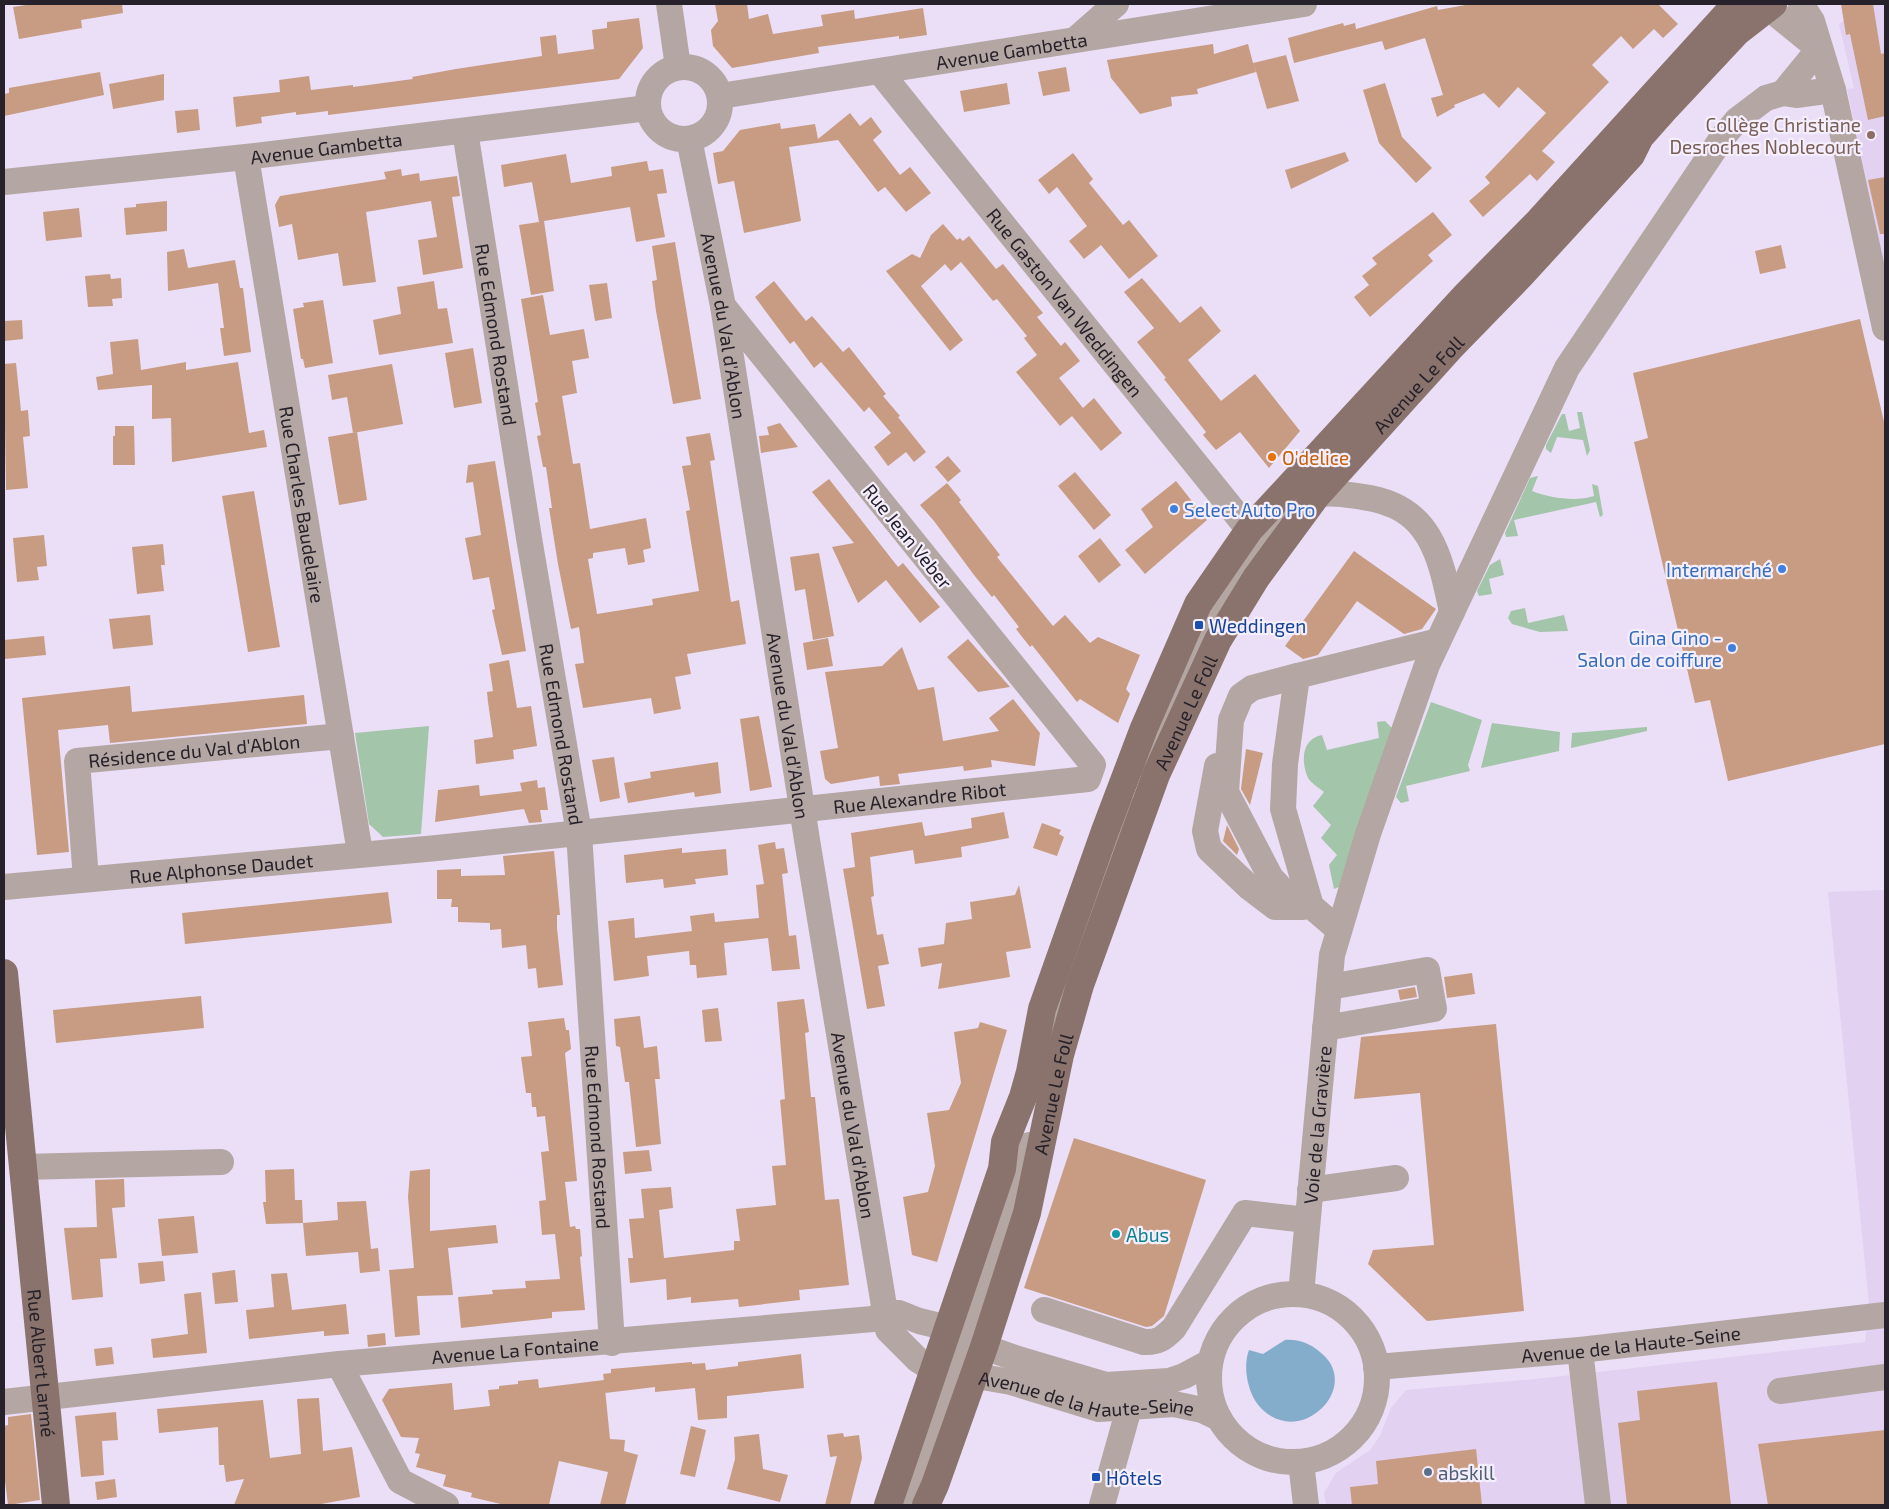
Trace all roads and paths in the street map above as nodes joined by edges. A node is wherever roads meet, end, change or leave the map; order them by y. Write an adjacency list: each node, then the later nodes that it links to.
1 (669, 4): 9 (street)
2 (1116, 4): 7 (street)
3 (1304, 4): 7 (street, Avenue Gambetta)
4 (1736, 4): 19 (main road, Avenue Le Foll)
5 (1801, 4): 8 (street)
6 (1768, 5): 8 (street); 22 (main road, Avenue Le Foll)
7 (1076, 39): 10 (street, Avenue Gambetta)
8 (1819, 49): 11 (street); 12 (street)
9 (678, 67): 13 (street); 14 (street)
10 (881, 73): 13 (street, Avenue Gambetta); 23 (street, Rue Gaston Van Weddingen)
11 (1833, 90): 12 (street); 21 (street)
12 (1783, 92): 24 (street, Voie de la Gravière)
13 (720, 96): 16 (street)
14 (648, 108): 15 (street, Avenue Gambetta); 16 (street)
15 (465, 131): 17 (street, Avenue Gambetta); 31 (street, Rue Edmond Rostand)
16 (689, 139): 20 (street, Avenue du Val d'Ablon)
17 (246, 157): 18 (street, Avenue Gambetta); 28 (street, Rue Charles Baudelaire)
18 (4, 182)
19 (1539, 220): 23 (main road, Avenue Le Foll); 50 (street, Avenue Le Foll)
20 (722, 306): 29 (street, Rue Jean Veber); 30 (street, Avenue du Val d'Ablon)
21 (1885, 328)
22 (1317, 495): 24 (street); 50 (main road, Avenue Le Foll)
23 (1249, 530): 50 (main road, Avenue Le Foll)
24 (1452, 612): 25 (street, Voie de la Gravière)
25 (1438, 641): 26 (street); 37 (street, Voie de la Gravière)
26 (1297, 676): 27 (street); 36 (street)
27 (1231, 720): 36 (street); 36 (street)
28 (341, 736): 33 (street, Rue Charles Baudelaire); 34 (street, Résidence du Val d'Ablon)
29 (1093, 765): 30 (street, Rue Alexandre Ribot)
30 (802, 811): 31 (street, Rue Alexandre Ribot); 48 (street, Avenue du Val d'Ablon)
31 (579, 833): 32 (street, Rue Alexandre Ribot); 51 (street, Rue Edmond Rostand)
32 (437, 848): 33 (street, Rue Alphonse Daudet)
33 (360, 853): 34 (street, Rue Alphonse Daudet)
34 (86, 879): 35 (street, Rue Alphonse Daudet)
35 (4, 887)
36 (1311, 906): 37 (street)
37 (1339, 930): 39 (street, Voie de la Gravière)
38 (4, 972): 42 (main road, Rue Albert Larmé)
39 (1329, 987): 40 (street, Voie de la Gravière); 40 (street)
40 (1325, 1028): 44 (street, Voie de la Gravière)
41 (221, 1162): 42 (street)
42 (23, 1167): 59 (main road, Rue Albert Larmé)
43 (1396, 1178): 44 (street)
44 (1310, 1190): 45 (street, Voie de la Gravière)
45 (1308, 1220): 46 (street, Voie de la Gravière); 47 (street)
46 (1301, 1294): 53 (street, Avenue de la Haute-Seine); 55 (street, Avenue de la Haute-Seine)
47 (1044, 1310)
48 (885, 1313): 50 (street, Avenue de la Haute-Seine); 51 (street, Avenue La Fontaine); 56 (street)
49 (1885, 1315): 52 (street, Avenue de la Haute-Seine)
50 (966, 1339): 53 (street, Avenue de la Haute-Seine); 56 (main road, Avenue Le Foll); 56 (main road, Avenue Le Foll)
51 (612, 1343): 54 (street, Avenue La Fontaine)
52 (1580, 1350): 55 (street, Avenue de la Haute-Seine); 71 (street)
53 (1210, 1362): 62 (street, Avenue de la Haute-Seine)
54 (339, 1364): 59 (street, Avenue La Fontaine); 65 (street)
55 (1376, 1368): 63 (street, Avenue de la Haute-Seine)
56 (953, 1372): 61 (street, Avenue de la Haute-Seine); 66 (main road, Avenue Le Foll); 67 (street, Avenue Le Foll); 68 (main road, Avenue Le Foll)
57 (1885, 1377): 58 (street)
58 (1780, 1391)
59 (46, 1398): 60 (street, Avenue La Fontaine); 64 (main road, Rue Albert Larmé)
60 (4, 1402)
61 (1129, 1408): 62 (street, Avenue de la Haute-Seine); 69 (street)
62 (1219, 1418): 63 (street, Avenue de la Haute-Seine)
63 (1301, 1462): 70 (street)
64 (56, 1505)
65 (446, 1505)
66 (888, 1505)
67 (903, 1505)
68 (926, 1505)
69 (1102, 1505)
70 (1306, 1505)
71 (1598, 1505)

